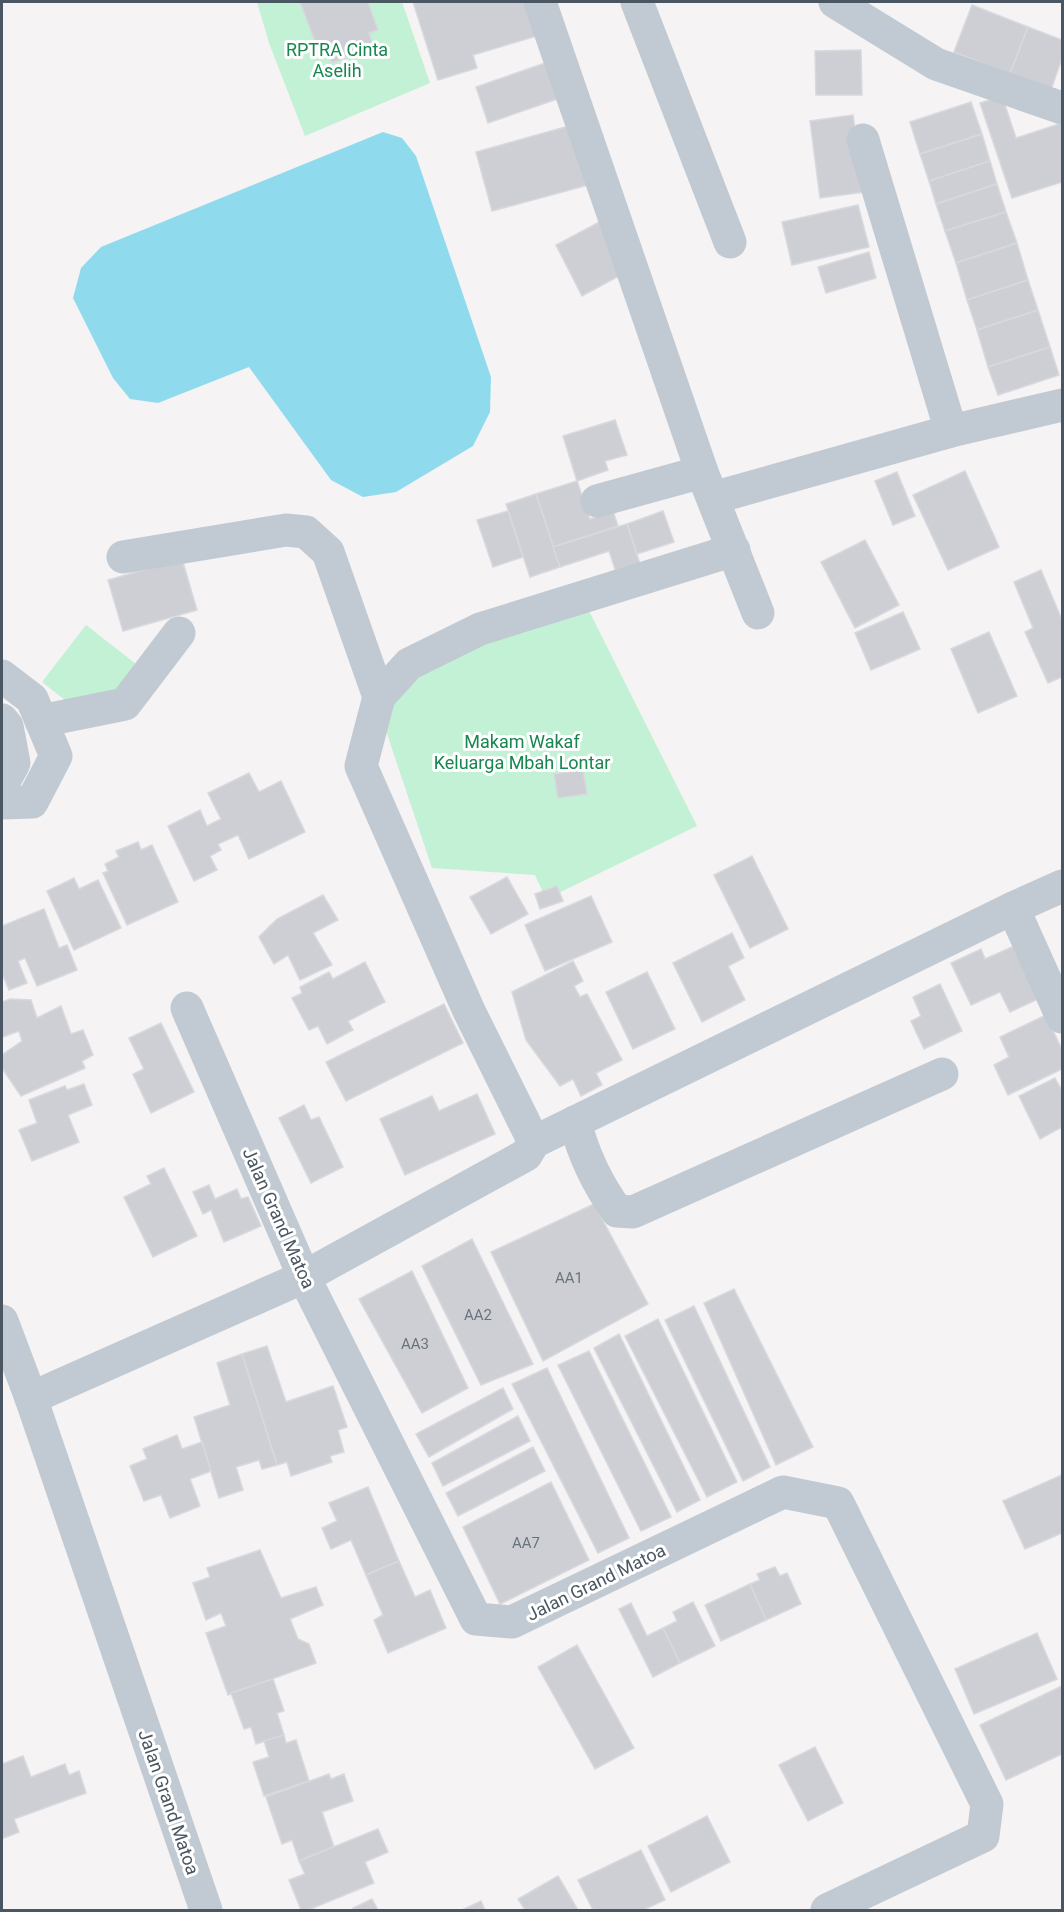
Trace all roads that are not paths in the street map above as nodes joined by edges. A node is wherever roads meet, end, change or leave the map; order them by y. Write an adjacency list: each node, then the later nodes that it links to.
1 (540, 2): 9 (street)
2 (637, 2): 6 (street)
3 (835, 2): 4 (street)
4 (1062, 108)
5 (863, 140): 8 (street)
6 (730, 242)
7 (1060, 414): 8 (street)
8 (951, 430): 9 (street)
9 (708, 485): 10 (street); 11 (street)
10 (597, 501)
11 (734, 550): 13 (street); 16 (street)
12 (123, 557): 16 (street)
13 (758, 613)
14 (179, 633): 18 (street)
15 (2, 676): 18 (street)
16 (380, 697): 27 (street)
17 (2, 720): 19 (street)
18 (41, 721): 20 (street)
19 (2, 785)
20 (2, 803)
21 (1062, 886): 22 (street)
22 (1013, 908): 24 (street); 26 (street)
23 (187, 1008): 28 (street, Jalan Grand Matoa)
24 (1062, 1017)
25 (942, 1074): 26 (street)
26 (575, 1122): 27 (street)
27 (534, 1143): 28 (street)
28 (304, 1277): 30 (street); 32 (street, Jalan Grand Matoa)
29 (2, 1320): 30 (street, Jalan Grand Matoa)
30 (31, 1398): 31 (street, Jalan Grand Matoa)
31 (206, 1911)
32 (826, 1911)

